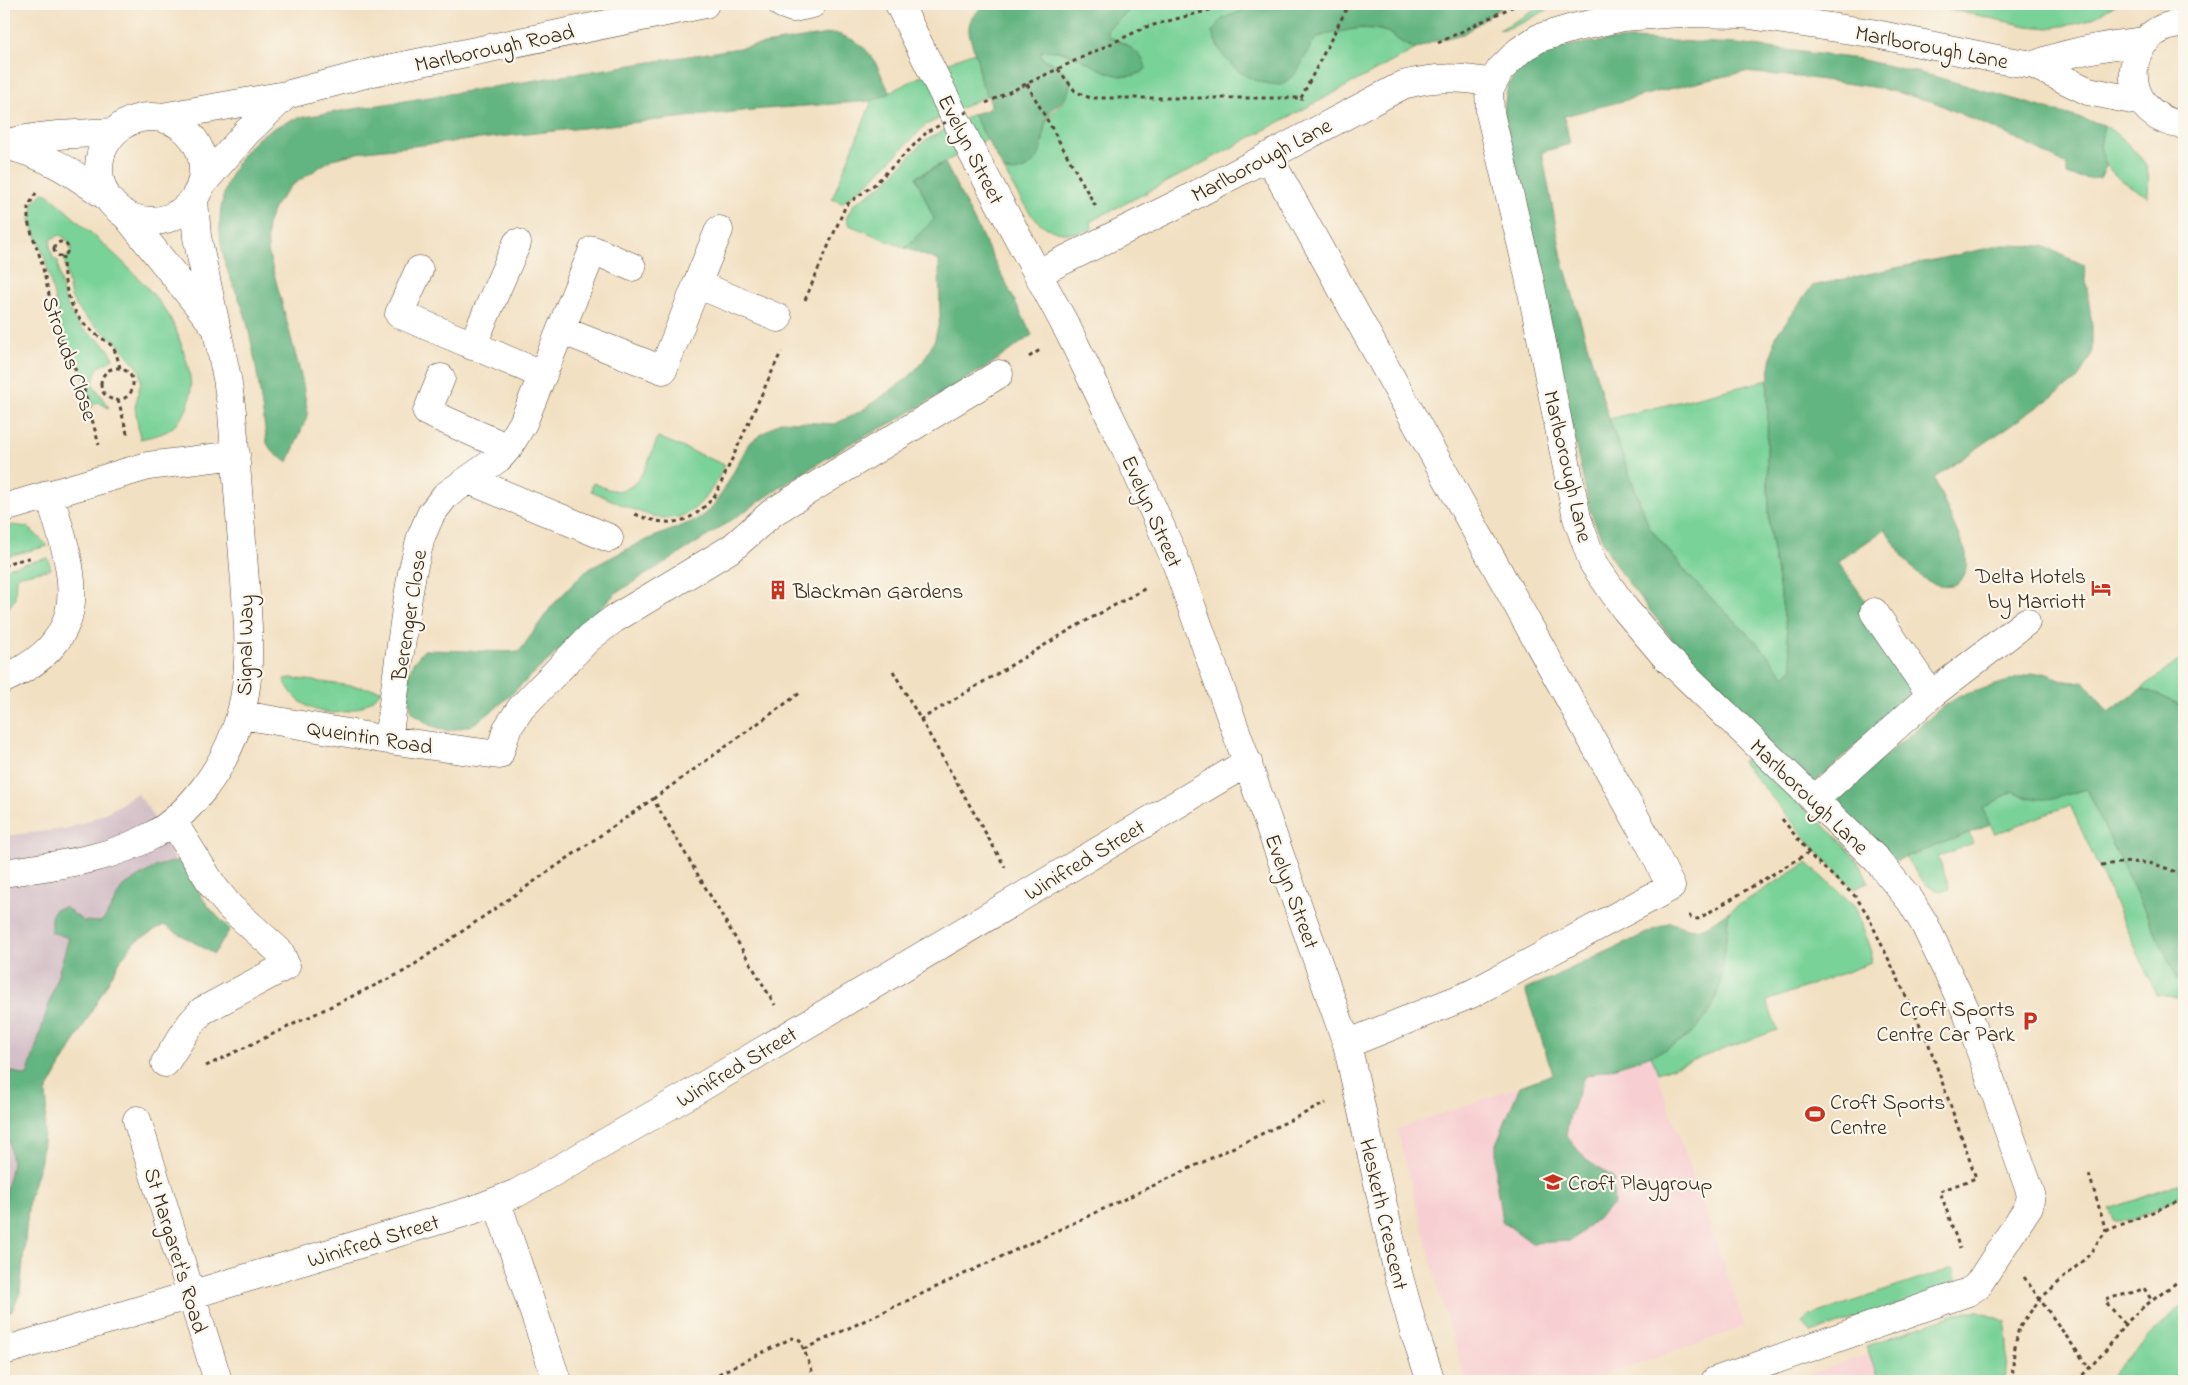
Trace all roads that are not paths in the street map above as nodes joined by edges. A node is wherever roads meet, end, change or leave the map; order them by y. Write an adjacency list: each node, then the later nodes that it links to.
1 (705, 4): 5 (street, Marlborough Road)
2 (782, 4): 3 (street)
3 (812, 4)
4 (899, 4): 23 (street, Evelyn Street)
5 (673, 6): 10 (street, Marlborough Road)
6 (2184, 24): 7 (street, Marlborough Lane)
7 (2146, 41): 8 (street, Marlborough Lane); 11 (street)
8 (2034, 65): 9 (street, Marlborough Lane); 11 (street, Marlborough Lane)
9 (1493, 83): 16 (street, Marlborough Lane); 45 (street, Marlborough Lane)
10 (286, 96): 12 (street, Marlborough Road); 17 (street, Marlborough Road)
11 (2142, 102): 13 (street)
12 (162, 117): 14 (street); 17 (street)
13 (2184, 125)
14 (113, 132): 15 (street); 18 (street)
15 (4, 145): 18 (street)
16 (1268, 156): 23 (street, Marlborough Lane); 48 (street)
17 (197, 192): 18 (street); 26 (street, Signal Way)
18 (116, 205): 26 (street, Signal Way)
19 (718, 230): 24 (street)
20 (517, 243): 28 (street)
21 (632, 267): 27 (street, Berenger Close)
22 (419, 270): 28 (street)
23 (1038, 273): 44 (street, Evelyn Street)
24 (697, 284): 25 (street); 27 (street)
25 (786, 321)
26 (217, 329): 33 (street, Signal Way)
27 (561, 330): 30 (street, Berenger Close)
28 (464, 342): 30 (street)
29 (999, 374): 43 (street, Queintin Road)
30 (543, 375): 32 (street, Berenger Close)
31 (441, 378): 32 (street)
32 (508, 448): 34 (street, Berenger Close)
33 (236, 455): 35 (street); 42 (street, Signal Way)
34 (469, 480): 37 (street); 43 (street, Berenger Close)
35 (49, 494): 36 (street); 40 (street)
36 (4, 508)
37 (609, 538)
38 (1874, 612): 41 (street)
39 (2026, 622): 41 (street)
40 (4, 679)
41 (1931, 695): 45 (street)
42 (242, 715): 43 (street, Queintin Road); 46 (street, Signal Way)
43 (388, 740)
44 (1248, 762): 48 (street, Evelyn Street); 51 (street, Winifred Street)
45 (1814, 800): 57 (street, Marlborough Lane)
46 (173, 822): 47 (street, Signal Way); 49 (street)
47 (4, 873)
48 (1347, 1044): 56 (street, Hesketh Crescent)
49 (165, 1063)
50 (137, 1120): 52 (street, St Margaret's Road)
51 (497, 1202): 52 (street, Winifred Street); 55 (street)
52 (190, 1294): 53 (street, Winifred Street); 54 (street, St Margaret's Road)
53 (4, 1351)
54 (218, 1381)
55 (557, 1381)
56 (1431, 1381)
57 (1715, 1381)

